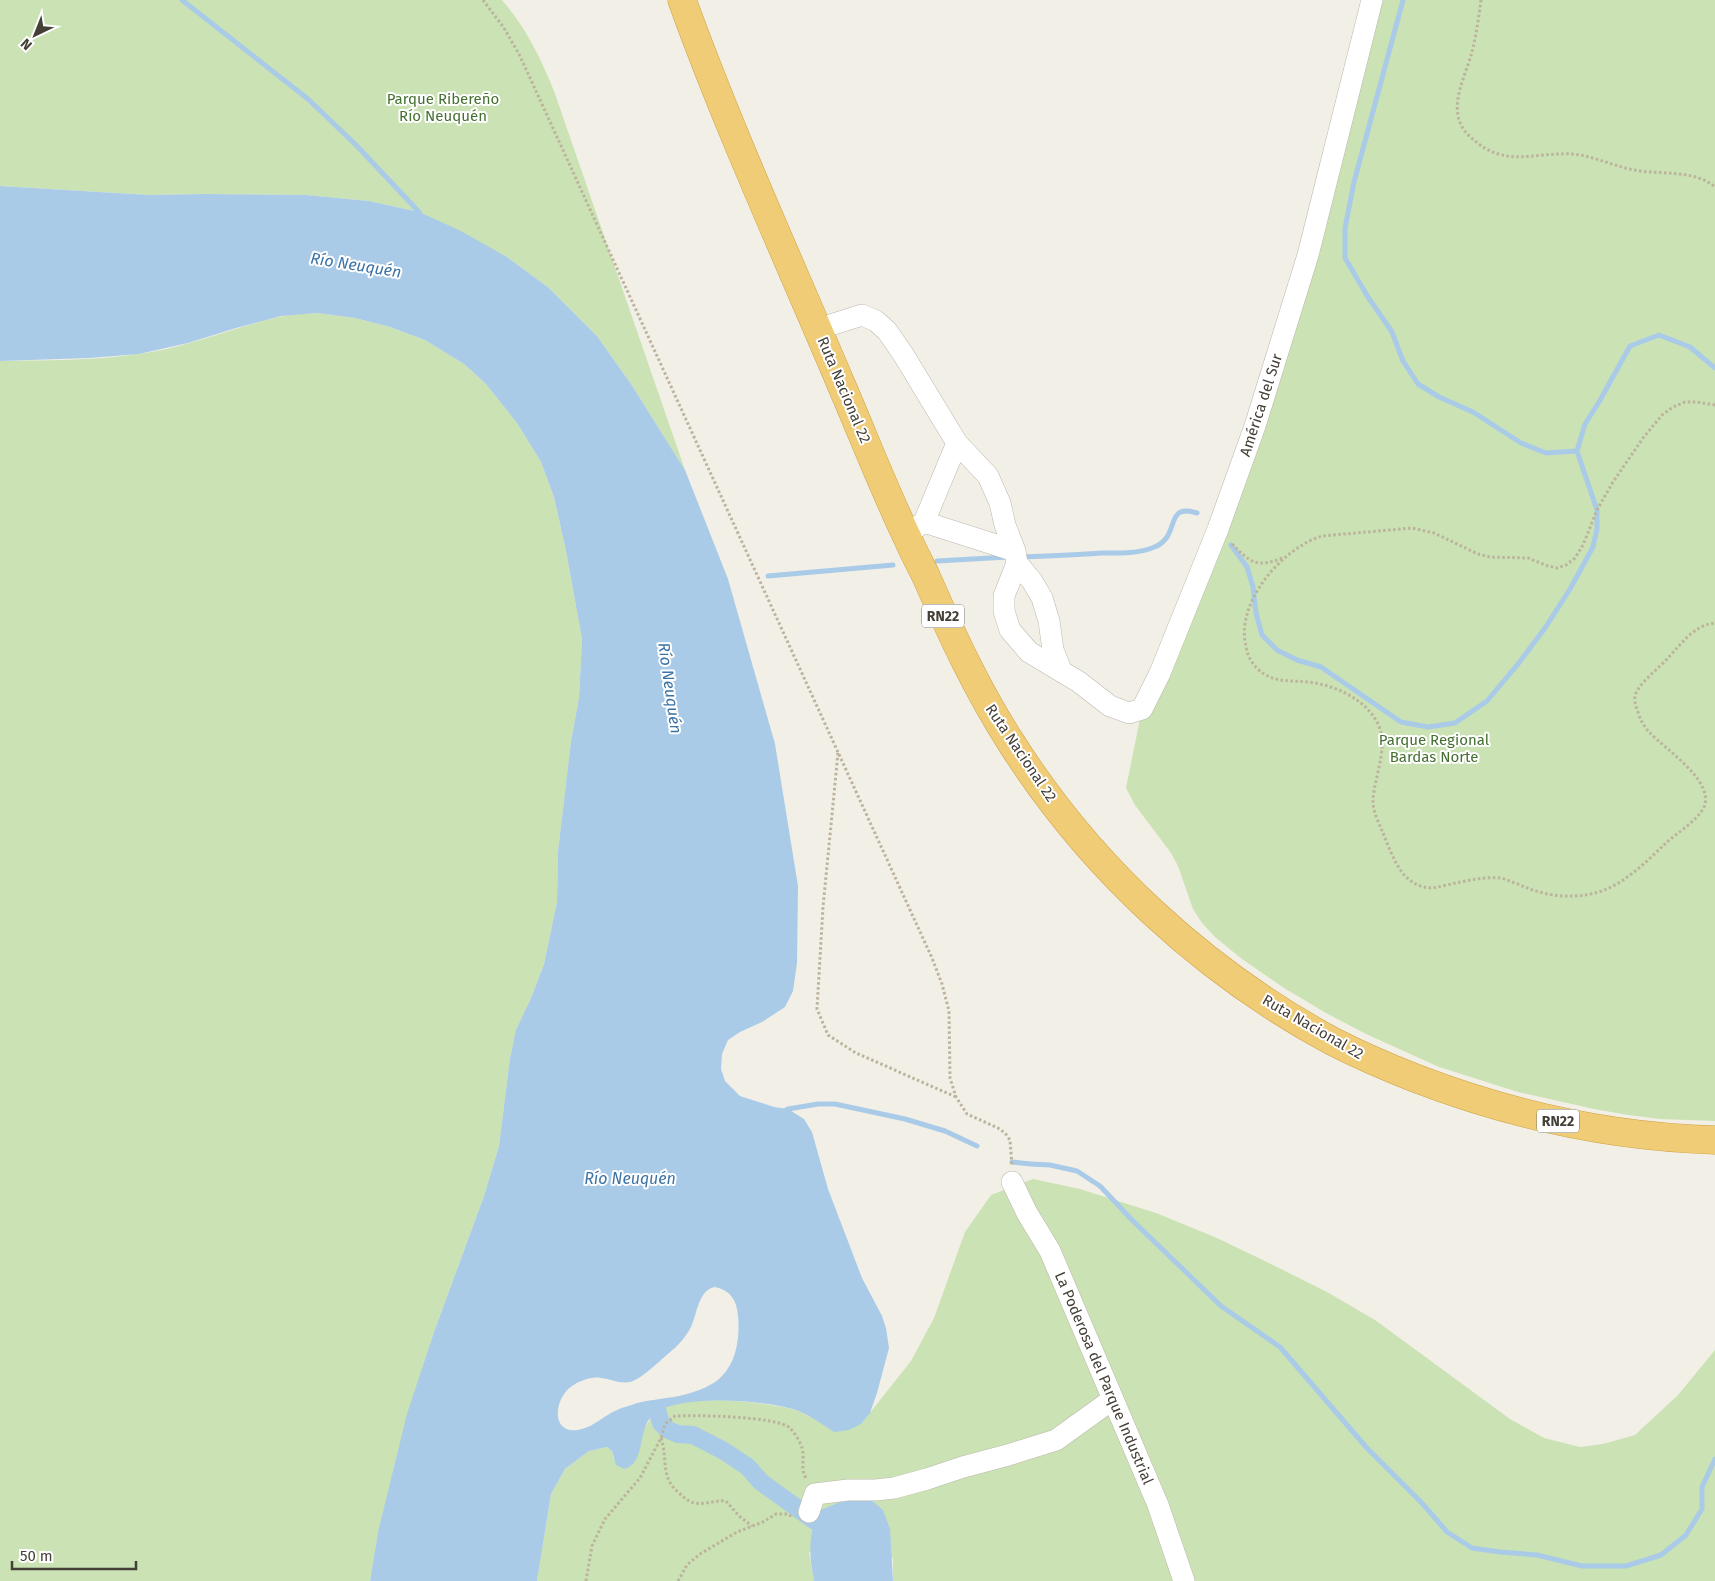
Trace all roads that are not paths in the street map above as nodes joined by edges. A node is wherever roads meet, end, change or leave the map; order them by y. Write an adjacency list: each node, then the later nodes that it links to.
1 (682, 0): 3 (highway, Ruta Nacional 22 / RN22)
2 (1372, 0): 7 (street, América del Sur)
3 (818, 329): 4 (street); 5 (highway, Ruta Nacional 22 / RN22)
4 (957, 443): 5 (street); 6 (street)
5 (915, 528): 6 (street); 8 (highway, Ruta Nacional 22 / RN22)
6 (1016, 557): 7 (street); 7 (street, América del Sur)
7 (1061, 670)
8 (1715, 1140)
9 (1012, 1182): 10 (street, La Poderosa del Parque Industrial)
10 (1113, 1399): 11 (street); 12 (street, La Poderosa del Parque Industrial)
11 (807, 1508)
12 (1184, 1581)

